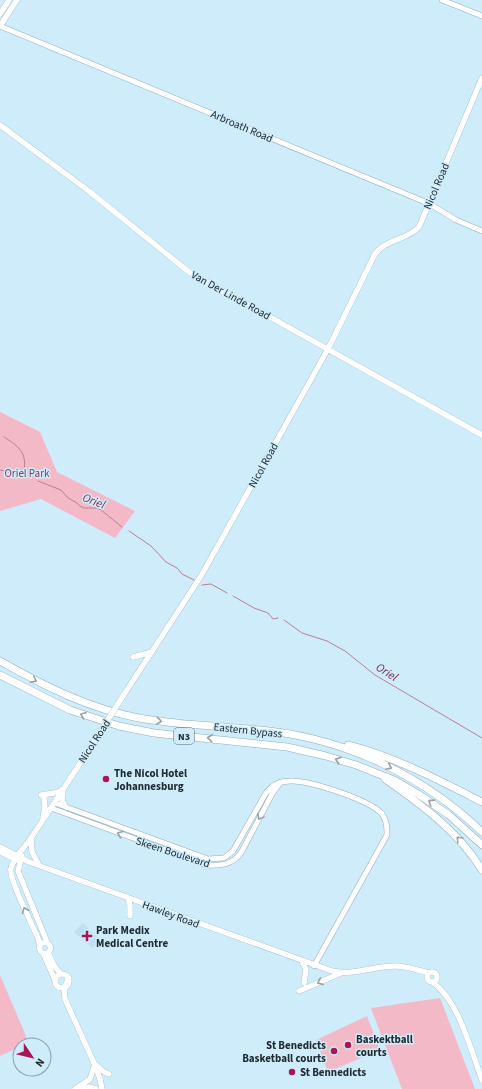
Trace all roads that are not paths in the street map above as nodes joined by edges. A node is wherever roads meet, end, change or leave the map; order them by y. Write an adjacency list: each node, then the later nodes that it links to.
1 (9, 0): 4 (main road)
2 (18, 0): 6 (main road)
3 (442, 0): 5 (street)
4 (0, 14)
5 (482, 16)
6 (0, 26): 9 (street, Arbroath Road)
7 (482, 78): 9 (main road, Nicol Road)
8 (0, 125): 11 (main road, Van Der Linde Road)
9 (430, 204): 10 (street, Arbroath Road); 11 (main road, Nicol Road)
10 (482, 231)
11 (328, 349): 12 (main road, Van Der Linde Road); 13 (main road, Nicol Road)
12 (482, 435)
13 (152, 652): 14 (main road); 20 (main road, Nicol Road, bridge)
14 (134, 657)
15 (0, 661): 17 (highway, Eastern Bypass / N3, one-way to 17)
16 (0, 674): 18 (highway, Eastern Bypass / N3, one-way to 16)
17 (327, 742): 19 (highway); 28 (highway, Eastern Bypass / N3, one-way to 28)
18 (375, 772): 33 (highway, Eastern Bypass / N3, one-way to 18); 40 (highway, one-way to 18)
19 (448, 785): 21 (highway); 22 (highway)
20 (64, 788): 24 (main road, Nicol Road); 25 (main road); 26 (main road)
21 (482, 798)
22 (482, 802)
23 (264, 804): 29 (street, Skeen Boulevard); 30 (street, Skeen Boulevard, one-way to 30); 49 (street, Skeen Boulevard)
24 (53, 806): 25 (street, Skeen Boulevard); 26 (main road, Nicol Road); 32 (street, Skeen Boulevard, one-way to 24)
25 (66, 807): 27 (street, Skeen Boulevard)
26 (42, 821): 31 (main road, Nicol Road)
27 (132, 831): 29 (street, Skeen Boulevard); 32 (street)
28 (482, 832)
29 (244, 833): 30 (street)
30 (250, 836): 32 (street, Skeen Boulevard)
31 (31, 838): 37 (main road, Nicol Road); 38 (main road)
32 (132, 839)
33 (482, 845)
34 (0, 847): 36 (main road)
35 (0, 852): 36 (main road)
36 (8, 854): 37 (main road); 39 (main road)
37 (18, 859): 38 (main road, Hawley Road); 39 (main road, Nicol Road); 41 (main road)
38 (39, 865): 43 (main road, Hawley Road)
39 (10, 868): 42 (main road)
40 (482, 870)
41 (22, 882): 42 (main road); 45 (main road)
42 (14, 885): 46 (main road, one-way to 42)
43 (127, 897): 44 (main road); 48 (main road, Hawley Road)
44 (130, 916)
45 (47, 942): 46 (main road); 47 (main road)
46 (40, 946): 47 (main road)
47 (45, 953): 51 (main road); 54 (main road)
48 (302, 962): 49 (main road, Hawley Road); 55 (main road)
49 (314, 966): 50 (main road, Hawley Road)
50 (341, 973): 53 (main road); 57 (main road, one-way to 57)
51 (61, 974): 54 (main road); 56 (main road)
52 (437, 977): 53 (main road); 53 (main road); 58 (main road)
53 (429, 978): 58 (main road)
54 (55, 980): 56 (main road)
55 (304, 983)
56 (63, 986): 59 (main road); 59 (main road)
57 (299, 991)
58 (450, 1001): 62 (main road)
59 (71, 1011): 60 (main road)
60 (94, 1064): 61 (main road); 63 (main road); 66 (main road)
61 (109, 1074)
62 (482, 1080)
63 (75, 1089)
64 (82, 1089): 65 (main road)
65 (96, 1089)
66 (102, 1089)

